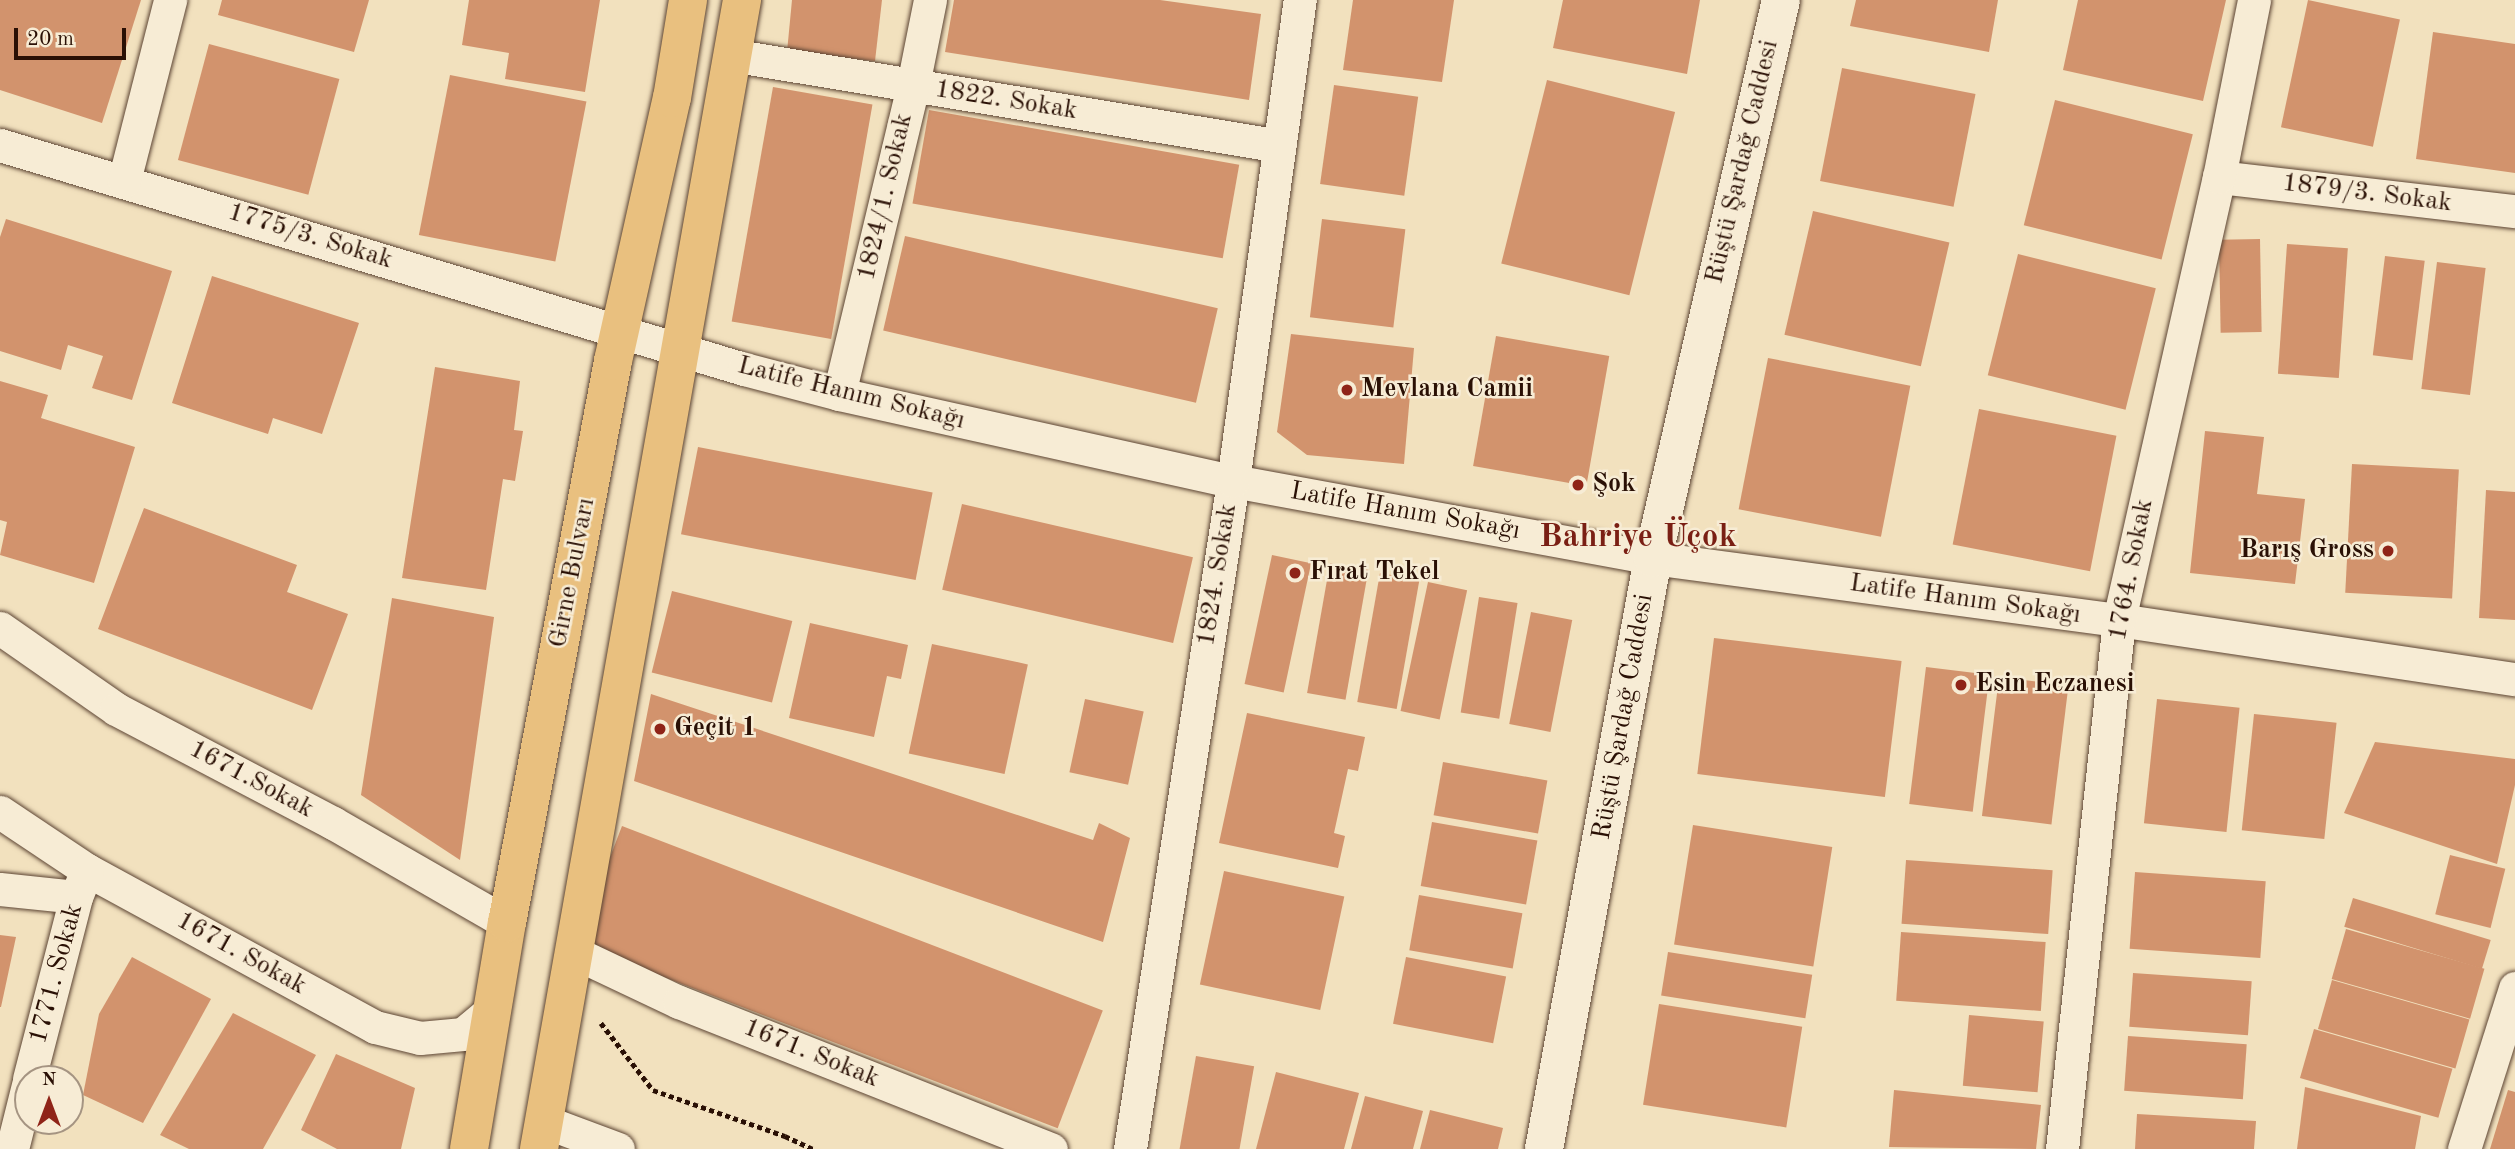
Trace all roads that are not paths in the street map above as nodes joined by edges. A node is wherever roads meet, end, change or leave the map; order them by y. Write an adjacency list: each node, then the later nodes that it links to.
1 (170, 0): 13 (street)
2 (688, 0): 15 (main road, Girne Bulvarı)
3 (742, 0): 8 (main road)
4 (930, 0): 9 (street, 1824/1. Sokak)
5 (1300, 0): 11 (street, 1824. Sokak)
6 (1781, 0): 19 (street, Rüştü Şardağ Caddesi)
7 (2254, 0): 12 (street, 1764. Sokak)
8 (731, 55): 9 (street, 1822. Sokak); 16 (main road)
9 (913, 85): 11 (street, 1822. Sokak); 17 (street, 1824/1. Sokak)
10 (0, 145): 13 (street, 1775/3. Sokak)
11 (1280, 146): 18 (street, 1824. Sokak)
12 (2219, 177): 14 (street, 1879/3. Sokak); 20 (street, 1764. Sokak)
13 (124, 181): 15 (street, 1775/3. Sokak)
14 (2515, 211)
15 (619, 332): 16 (street, 1775/3. Sokak); 26 (main road, Girne Bulvarı)
16 (678, 350): 17 (street, Latife Hanım Sokağı); 27 (main road)
17 (839, 394): 18 (street, Latife Hanım Sokağı)
18 (1233, 481): 19 (street, Latife Hanım Sokağı); 35 (street, 1824. Sokak)
19 (1653, 558): 20 (street, Latife Hanım Sokağı); 36 (street, Rüştü Şardağ Caddesi)
20 (2119, 620): 22 (street, Latife Hanım Sokağı); 37 (street, 1764. Sokak)
21 (0, 628): 26 (street, 1671.Sokak)
22 (2515, 679)
23 (0, 812): 24 (street, 1671. Sokak)
24 (81, 883): 25 (street); 29 (street, 1671. Sokak); 30 (street, 1771. Sokak)
25 (0, 889)
26 (507, 923): 29 (main road, Girne Bulvarı)
27 (570, 966): 31 (main road); 34 (street, 1671. Sokak)
28 (2515, 988): 38 (street)
29 (492, 1010): 32 (main road, Girne Bulvarı)
30 (33, 1065)
31 (541, 1135): 33 (street)
32 (469, 1149)
33 (618, 1149)
34 (1051, 1149)
35 (1130, 1149)
36 (1544, 1149)
37 (2062, 1149)
38 (2464, 1149)

